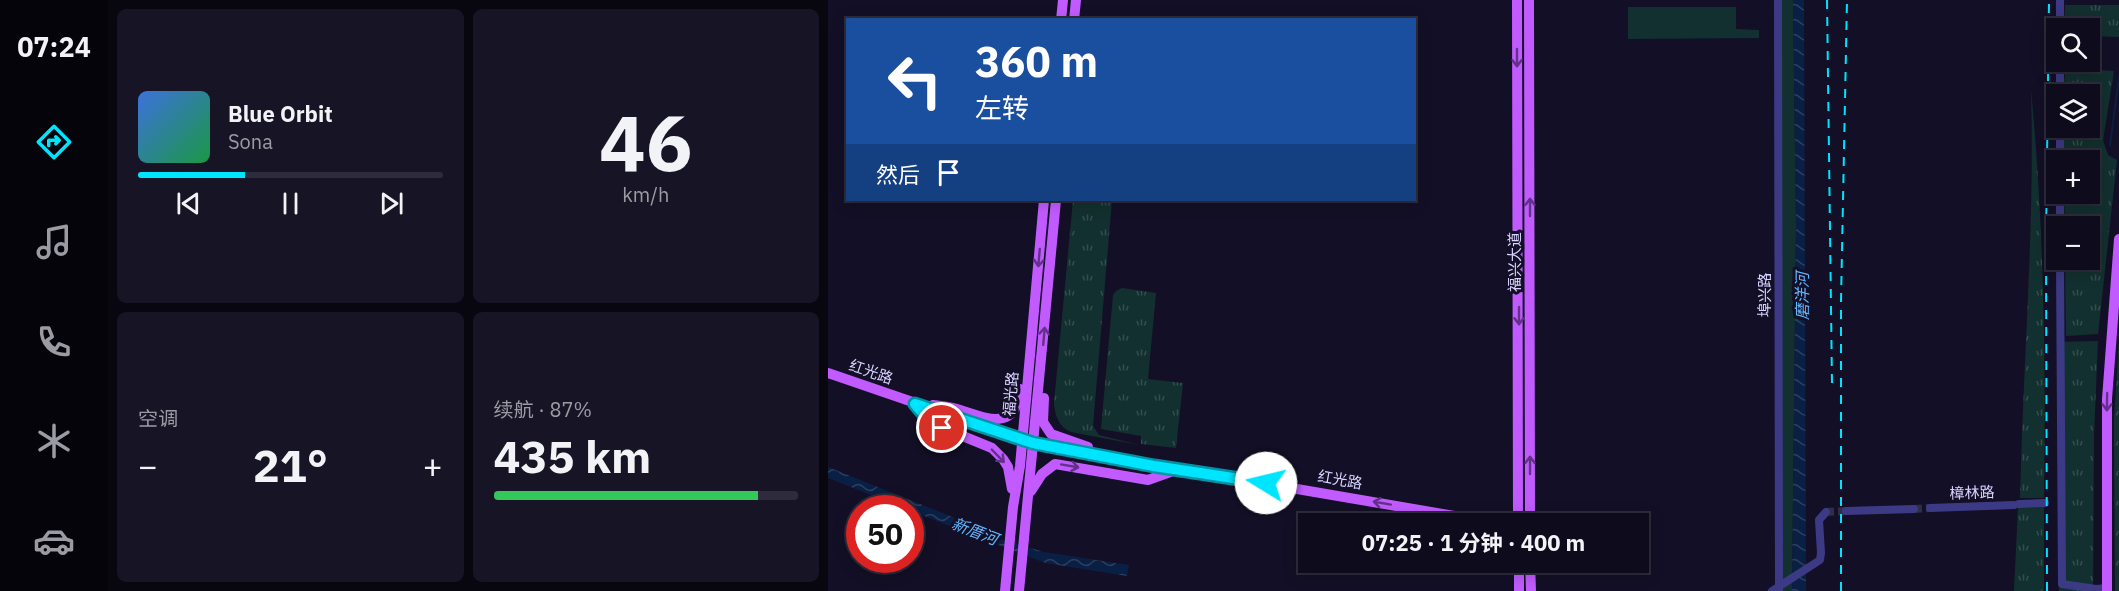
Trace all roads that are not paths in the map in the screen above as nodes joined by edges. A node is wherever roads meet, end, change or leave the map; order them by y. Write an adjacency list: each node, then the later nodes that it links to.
1 (1063, 0): 7 (main road)
2 (1076, 0): 8 (main road)
3 (1517, 0): 29 (main road, 福兴大道, one-way to 29)
4 (1529, 0): 30 (main road, 福兴大道, one-way to 4)
5 (1778, 0): 34 (street, 埠兴路)
6 (2060, 0): 9 (street)
7 (1061, 18)
8 (1074, 18)
9 (2060, 18)
10 (1044, 201): 14 (main road, 福光路, one-way to 14)
11 (1056, 201): 16 (main road, 福光路, one-way to 11)
12 (2119, 239): 33 (main road, one-way to 33)
13 (2061, 270): 22 (street)
14 (1032, 337): 17 (main road); 18 (main road, 福光路)
15 (828, 373): 17 (main road, 红光路)
16 (1040, 375): 18 (main road, 福光路); 19 (main road)
17 (915, 404): 18 (main road, 红光路); 23 (main road, one-way to 23)
18 (1028, 441): 19 (main road, 红光路); 21 (main road, 福光路); 23 (main road, 福光路)
19 (1154, 466): 20 (main road, 红光路)
20 (1178, 470): 21 (main road, one-way to 20); 28 (main road, 红光路, one-way to 20)
21 (1028, 497): 36 (main road, 福光路)
22 (2061, 503): 24 (street, 樟林路); 33 (street)
23 (1013, 507): 35 (main road, 福光路)
24 (1930, 508)
25 (1914, 509): 26 (street)
26 (1846, 511)
27 (1826, 512): 34 (street)
28 (1435, 513)
29 (1518, 513)
30 (1530, 513)
31 (1519, 573): 37 (main road)
32 (1530, 573): 38 (main road)
33 (2107, 589)
34 (1777, 590)
35 (1005, 591)
36 (1019, 591)
37 (1519, 591)
38 (1531, 591)

